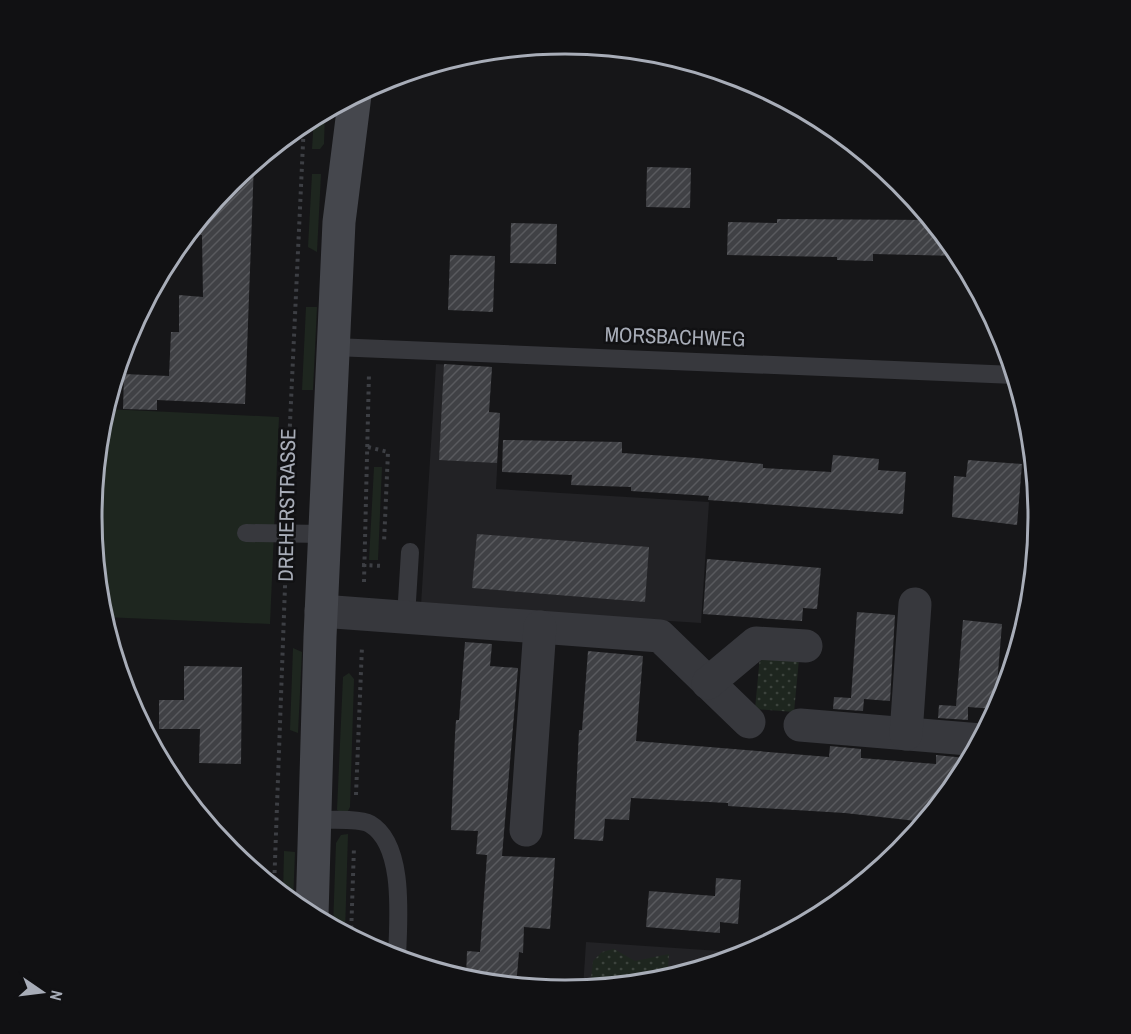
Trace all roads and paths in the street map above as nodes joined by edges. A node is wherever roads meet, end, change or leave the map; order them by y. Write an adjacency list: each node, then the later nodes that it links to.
1 (354, 106): 3 (main road, DREHERSTRASSE)
2 (303, 135): 6 (path, DREHERSTRASSE)
3 (334, 348): 4 (lane, MORSBACHWEG); 7 (main road, DREHERSTRASSE)
4 (1006, 375)
5 (246, 532): 6 (lane)
6 (288, 533): 7 (lane); 26 (path, DREHERSTRASSE)
7 (324, 534): 13 (main road, DREHERSTRASSE)
8 (410, 552): 14 (lane)
9 (355, 565): 10 (path)
10 (364, 566): 11 (path); 11 (path); 15 (path)
11 (383, 566): 15 (path)
12 (915, 604): 21 (street)
13 (321, 611): 15 (street); 23 (main road, DREHERSTRASSE)
14 (406, 617): 15 (street); 16 (street)
15 (365, 619): 24 (path)
16 (540, 627): 18 (street); 25 (street)
17 (806, 646): 18 (street)
18 (708, 683): 19 (street)
19 (749, 722)
20 (800, 725): 21 (street)
21 (906, 734): 22 (street)
22 (971, 739)
23 (315, 820): 24 (lane); 27 (main road, DREHERSTRASSE)
24 (355, 822): 28 (path); 29 (lane)
25 (526, 830)
26 (274, 876)
27 (312, 905)
28 (351, 927)
29 (397, 948)

